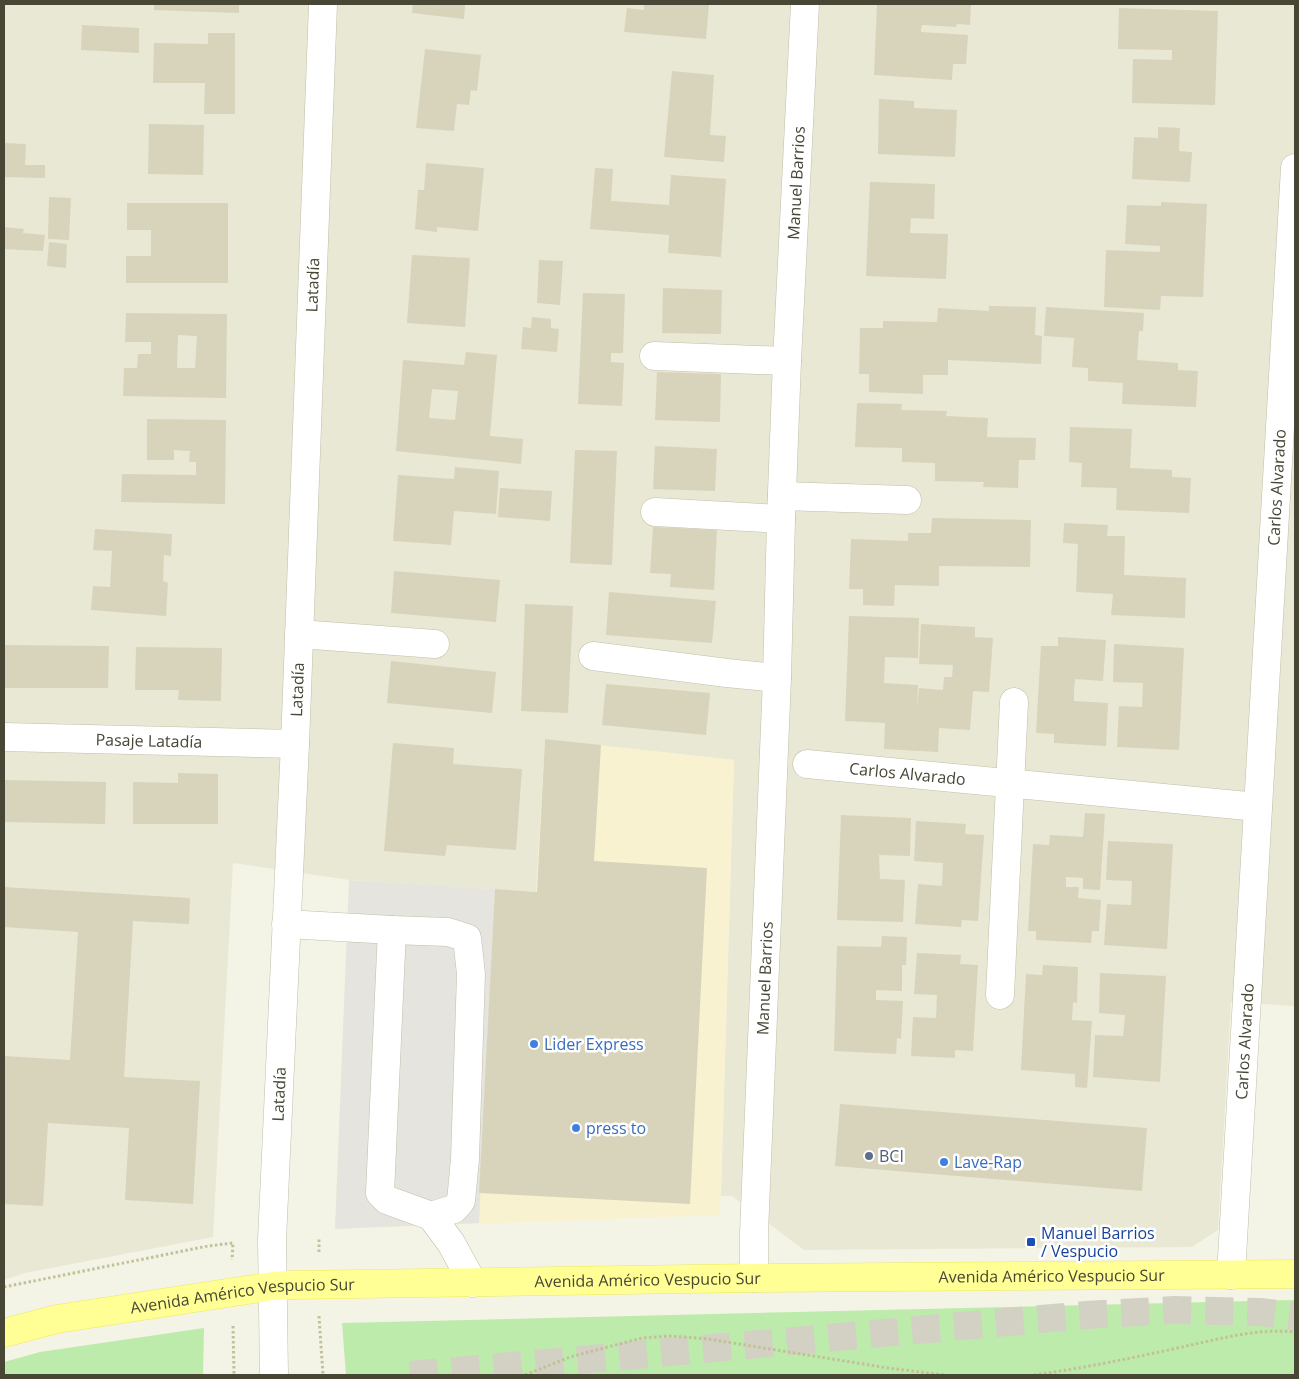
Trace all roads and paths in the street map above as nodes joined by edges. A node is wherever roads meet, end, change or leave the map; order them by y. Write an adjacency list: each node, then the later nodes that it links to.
1 (323, 4): 10 (street, Latadía)
2 (805, 4): 6 (street, Manuel Barrios)
3 (1295, 168): 4 (street, Carlos Alvarado)
4 (1290, 342): 19 (street, Carlos Alvarado)
5 (654, 356): 6 (street)
6 (787, 361): 8 (street, Manuel Barrios)
7 (907, 500): 8 (street)
8 (782, 508): 9 (street); 13 (street, Manuel Barrios)
9 (655, 512)
10 (299, 634): 11 (street); 16 (street, Latadía)
11 (435, 644)
12 (593, 656): 13 (street)
13 (777, 678): 27 (street, Manuel Barrios)
14 (1014, 702): 18 (street)
15 (4, 737): 16 (street, Pasaje Latadía)
16 (295, 744): 20 (street, Latadía)
17 (807, 764): 18 (street, Carlos Alvarado)
18 (1009, 782): 19 (street, Carlos Alvarado); 22 (street)
19 (1258, 807): 26 (street, Carlos Alvarado)
20 (286, 924): 21 (street); 29 (street, Latadía)
21 (392, 930): 23 (street); 23 (street)
22 (1000, 995)
23 (431, 1216): 28 (street)
24 (232, 1243): 30 (path)
25 (1295, 1274): 26 (main road, Avenida Américo Vespucio Sur)
26 (1231, 1275): 27 (main road, Avenida Américo Vespucio Sur)
27 (754, 1278): 28 (main road, Avenida Américo Vespucio Sur)
28 (473, 1282): 29 (main road, Avenida Américo Vespucio Sur)
29 (273, 1286): 32 (main road, Avenida Américo Vespucio Sur); 33 (street, Latadía)
30 (4, 1287)
31 (1295, 1332): 36 (path)
32 (4, 1333)
33 (274, 1375)
34 (525, 1375): 35 (path)
35 (945, 1375)
36 (1034, 1375)

